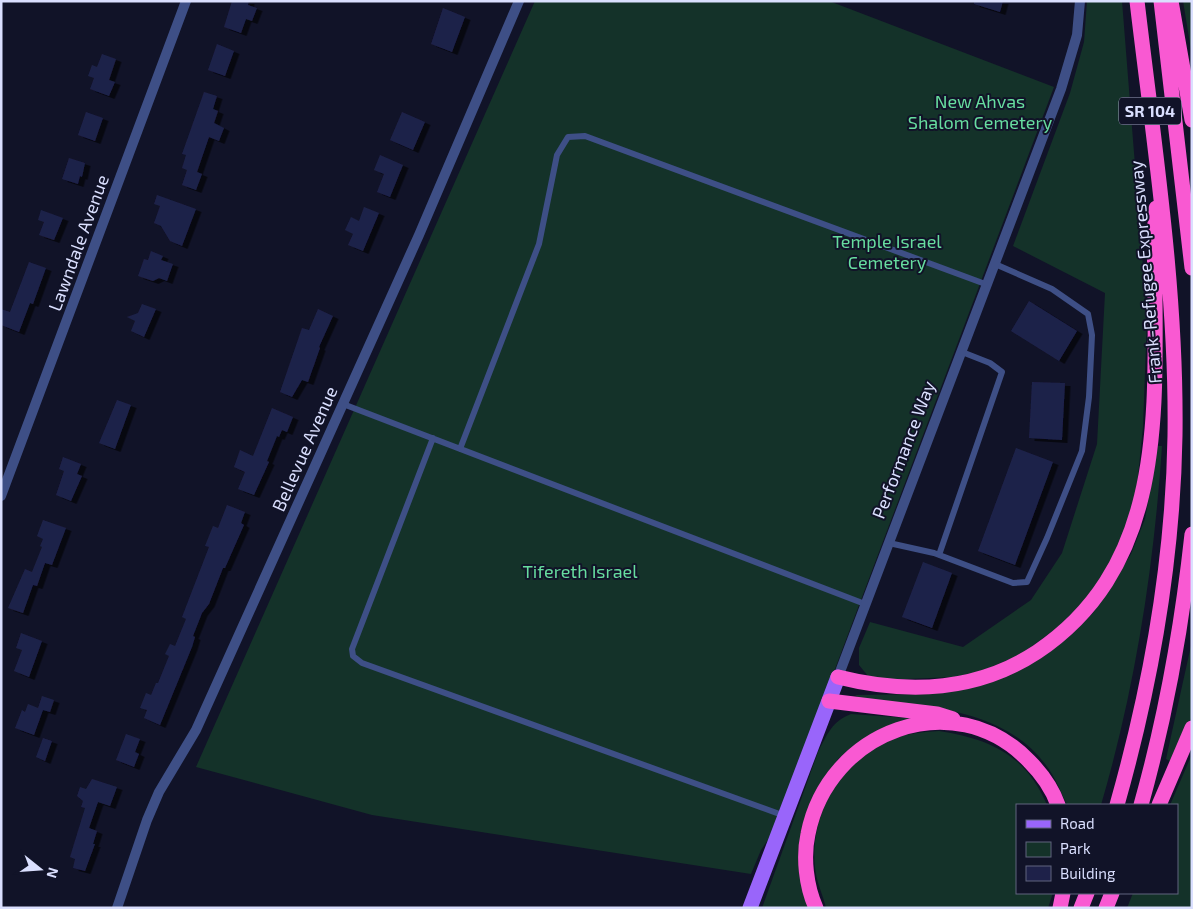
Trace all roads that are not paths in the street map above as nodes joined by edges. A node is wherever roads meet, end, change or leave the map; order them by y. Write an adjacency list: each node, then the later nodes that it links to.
1 (186, 1): 16 (street, Lawndale Avenue)
2 (519, 1): 13 (street, Bellevue Avenue)
3 (1080, 1): 9 (street, Performance Way)
4 (1137, 1): 8 (highway, Frank-Refugee Expressway / SR 104)
5 (1161, 1): 10 (highway, SR 104)
6 (1170, 1): 7 (highway)
7 (1192, 120)
8 (1159, 181): 21 (highway); 26 (highway, Frank-Refugee Expressway / SR 104)
9 (995, 264): 11 (street, Performance Way); 19 (lane)
10 (1192, 268)
11 (988, 285): 12 (street, Performance Way); 15 (lane)
12 (962, 352): 18 (street, Performance Way); 19 (lane)
13 (343, 404): 14 (lane); 32 (street, Bellevue Avenue)
14 (433, 438): 15 (lane); 29 (lane)
15 (460, 448): 20 (lane)
16 (1, 496)
17 (1192, 534): 27 (highway)
18 (889, 542): 19 (lane); 20 (street, Performance Way)
19 (939, 555)
20 (866, 604): 21 (street, Performance Way)
21 (838, 677): 22 (main road, Performance Way)
22 (829, 702): 23 (highway); 29 (main road, Performance Way)
23 (970, 725): 25 (highway); 34 (highway)
24 (1192, 728): 28 (highway)
25 (1058, 804)
26 (1117, 804)
27 (1141, 804)
28 (1159, 804)
29 (785, 816): 33 (main road, Performance Way)
30 (1063, 894): 35 (highway)
31 (1087, 894): 36 (highway)
32 (117, 908)
33 (750, 908)
34 (816, 908)
35 (1060, 908)
36 (1081, 908)

